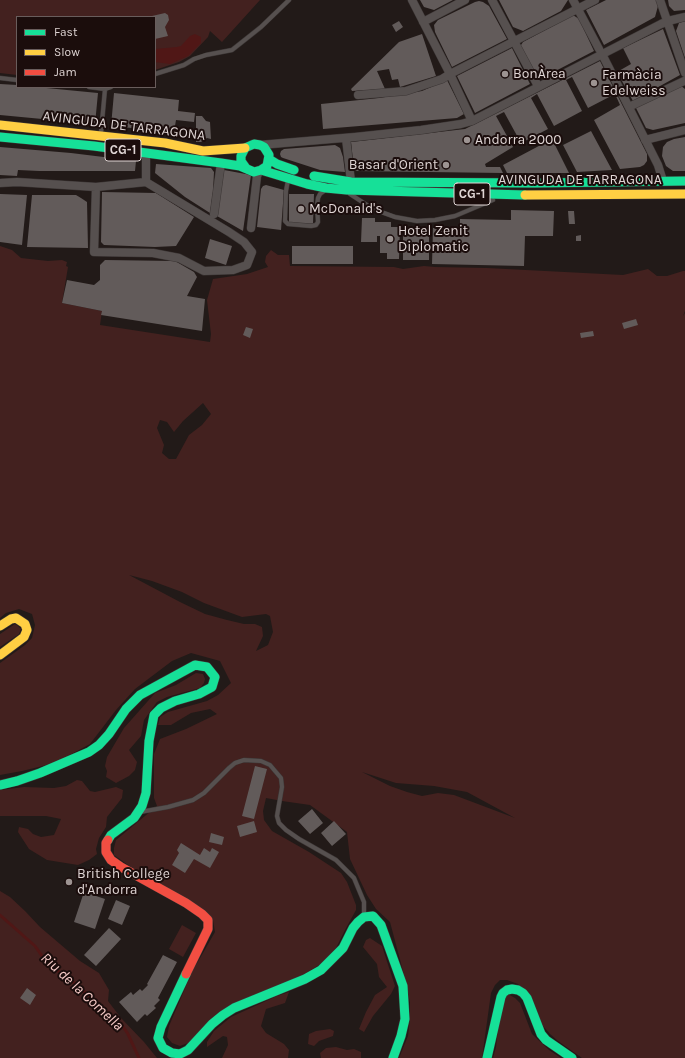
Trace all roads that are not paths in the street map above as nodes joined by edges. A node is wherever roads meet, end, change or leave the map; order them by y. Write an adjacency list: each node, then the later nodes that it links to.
1 (289, 0): 15 (lane)
2 (412, 0): 11 (street)
3 (465, 0): 11 (street)
4 (492, 0): 12 (street)
5 (573, 0): 8 (street)
6 (595, 0): 8 (street)
7 (660, 0): 10 (street)
8 (578, 9): 12 (street); 13 (street)
9 (685, 18): 10 (street)
10 (668, 21): 13 (street); 16 (street)
11 (424, 22): 14 (street)
12 (514, 42): 14 (street); 19 (street)
13 (600, 52): 19 (street); 31 (street)
14 (452, 73): 23 (street); 25 (street)
15 (156, 74)
16 (684, 77): 24 (street)
17 (0, 78): 18 (lane)
18 (16, 80)
19 (538, 86): 25 (street)
20 (97, 88): 22 (lane)
21 (108, 88): 22 (lane)
22 (105, 89): 28 (lane)
23 (358, 95)
24 (633, 105)
25 (472, 121): 30 (street)
26 (0, 125): 28 (main road, AVINGUDA DE TARRAGONA / CG-1)
27 (685, 130): 31 (street)
28 (101, 136): 33 (main road, AVINGUDA DE TARRAGONA / CG-1)
29 (0, 137): 34 (main road, AVINGUDA DE TARRAGONA / CG-1)
30 (346, 138): 32 (street); 43 (street)
31 (645, 140): 40 (street)
32 (260, 145): 33 (main road, CG-1); 35 (main road)
33 (245, 148): 37 (main road)
34 (146, 153): 36 (main road, AVINGUDA DE TARRAGONA / CG-1); 42 (street)
35 (269, 159): 38 (main road); 43 (main road, AVINGUDA DE TARRAGONA / CG-1)
36 (221, 163): 37 (main road, AVINGUDA DE TARRAGONA / CG-1); 50 (street)
37 (246, 168): 38 (main road, CG-1)
38 (260, 171): 39 (main road, AVINGUDA DE TARRAGONA / CG-1); 51 (street)
39 (289, 178): 46 (main road, AVINGUDA DE TARRAGONA / CG-1); 46 (lane)
40 (663, 181): 41 (main road, AVINGUDA DE TARRAGONA / CG-1); 43 (main road, AVINGUDA DE TARRAGONA / CG-1)
41 (685, 181)
42 (146, 182): 45 (street); 45 (street)
43 (351, 182)
44 (0, 183): 45 (street)
45 (96, 187)
46 (331, 189): 47 (main road, AVINGUDA DE TARRAGONA / CG-1)
47 (347, 190): 48 (main road, AVINGUDA DE TARRAGONA / CG-1); 48 (lane)
48 (512, 194): 49 (main road, AVINGUDA DE TARRAGONA / CG-1)
49 (685, 194)
50 (214, 214)
51 (251, 228)
52 (0, 626): 53 (main road)
53 (0, 655)
54 (0, 785): 55 (main road)
55 (137, 813): 56 (lane); 56 (main road)
56 (364, 917): 57 (main road)
57 (393, 1058)
58 (487, 1058): 59 (main road)
59 (572, 1058)

